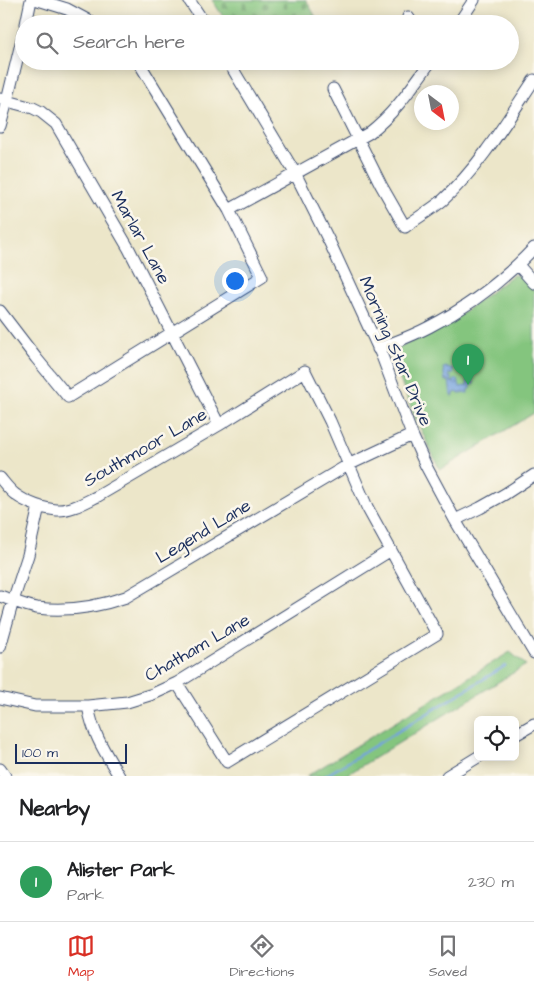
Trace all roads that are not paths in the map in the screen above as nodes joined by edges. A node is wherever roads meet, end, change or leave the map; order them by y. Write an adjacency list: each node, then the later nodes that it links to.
1 (31, 0): 5 (street)
2 (38, 0): 6 (street)
3 (189, 0): 7 (street)
4 (474, 0): 8 (street)
5 (28, 15)
6 (78, 15)
7 (199, 15)
8 (464, 15)
9 (15, 62): 15 (street)
10 (143, 70): 19 (street)
11 (233, 70): 18 (street, Morning Star Drive)
12 (425, 70): 17 (street)
13 (534, 80): 17 (street)
14 (333, 89): 17 (street)
15 (4, 100): 16 (street); 24 (street, Marlar Lane)
16 (0, 126)
17 (358, 140): 18 (street)
18 (295, 174): 19 (street); 25 (street, Morning Star Drive)
19 (229, 210): 24 (street)
20 (534, 248): 21 (street)
21 (518, 265): 22 (street); 25 (street)
22 (534, 283)
23 (0, 312): 24 (street)
24 (173, 333): 26 (street, Marlar Lane)
25 (378, 349): 27 (street, Morning Star Drive)
26 (219, 425): 28 (street, Southmoor Lane); 31 (street, Southmoor Lane)
27 (412, 435): 28 (street, Legend Lane); 32 (street, Morning Star Drive)
28 (348, 465): 33 (street); 35 (street, Legend Lane)
29 (534, 475): 32 (street)
30 (0, 478): 31 (street, Southmoor Lane)
31 (39, 506): 35 (street)
32 (455, 520): 37 (street, Morning Star Drive)
33 (391, 550): 38 (street, Chatham Lane); 38 (street)
34 (0, 596): 35 (street, Legend Lane)
35 (13, 601): 36 (street)
36 (0, 647)
37 (534, 653)
38 (177, 683): 40 (street, Chatham Lane)
39 (0, 698): 40 (street, Chatham Lane)
40 (88, 706): 46 (street)
41 (534, 724): 42 (street)
42 (519, 733)
43 (474, 759): 47 (street)
44 (0, 769): 45 (street)
45 (4, 776)
46 (119, 776)
47 (447, 776)

